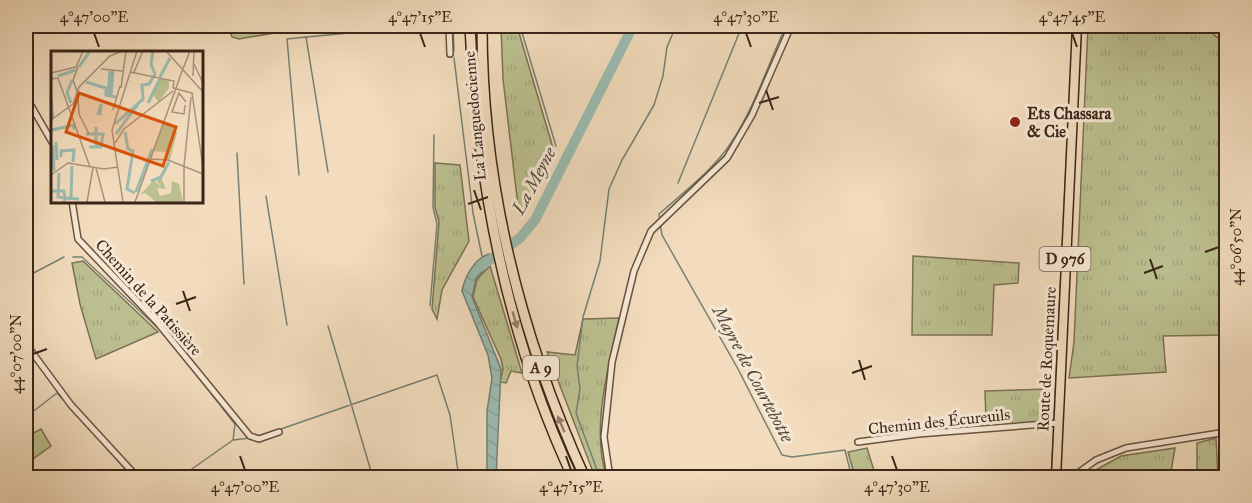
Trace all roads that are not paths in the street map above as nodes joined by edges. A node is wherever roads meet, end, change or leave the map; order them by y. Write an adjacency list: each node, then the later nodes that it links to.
1 (449, 26): 6 (street)
2 (470, 26): 16 (highway, La Languedocienne / A 9, one-way to 16)
3 (482, 26): 17 (highway, La Languedocienne / A 9, one-way to 3)
4 (791, 26): 18 (street)
5 (1077, 26): 11 (main road, Route de Roquemaure / D 976)
6 (450, 54)
7 (26, 97): 8 (street)
8 (51, 140)
9 (72, 202): 12 (street, Chemin de la Patissière)
10 (26, 344): 15 (street)
11 (1058, 423): 14 (street, Chemin des Écureuils); 19 (main road, Route de Roquemaure / D 976)
12 (279, 432)
13 (1227, 432): 20 (street)
14 (858, 442)
15 (138, 477)
16 (573, 477)
17 (585, 477)
18 (610, 477)
19 (1056, 477)
20 (1071, 477)

